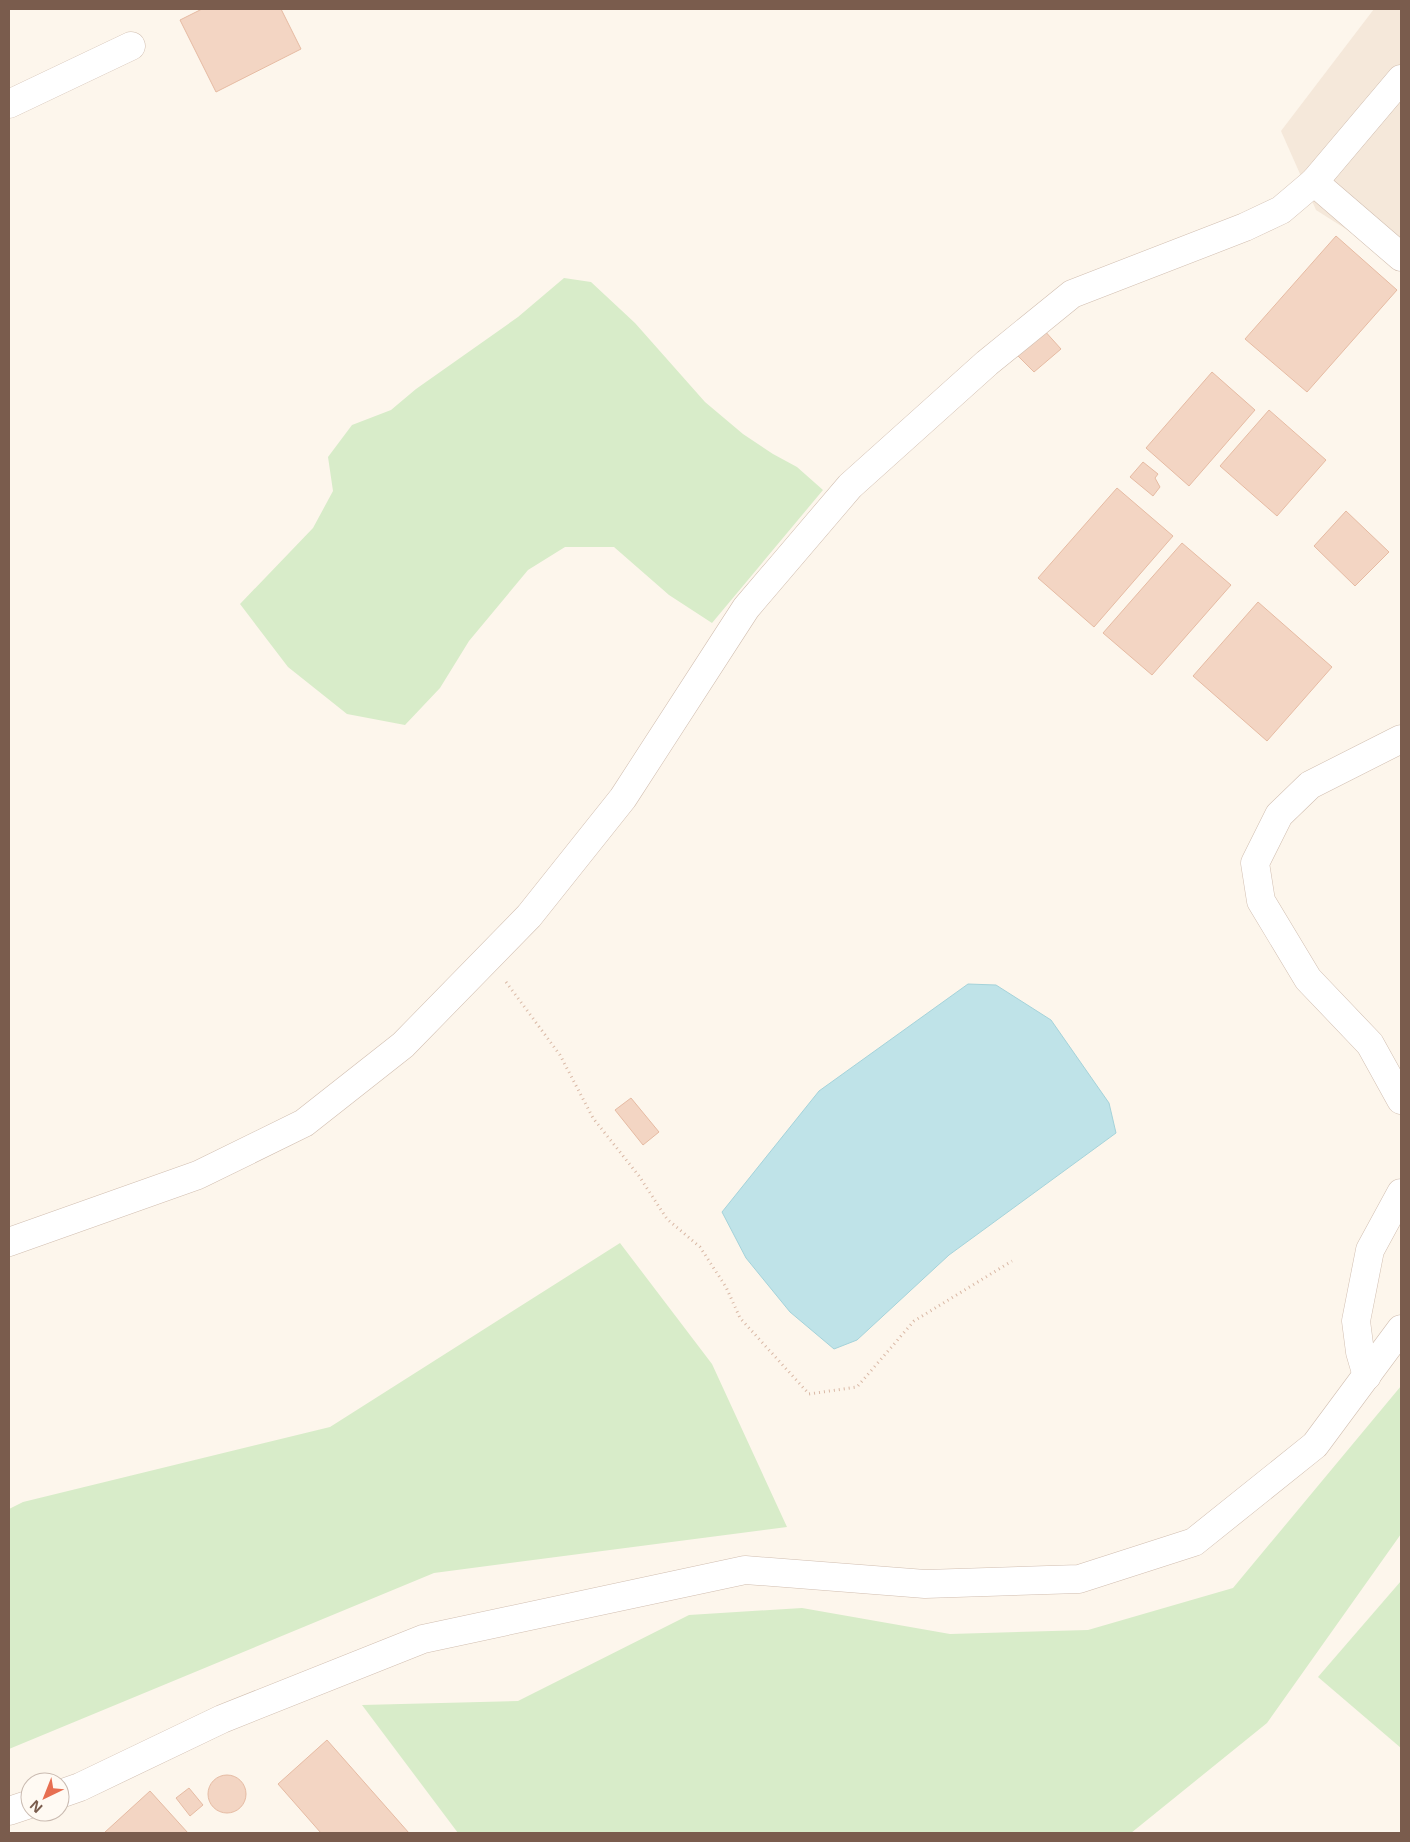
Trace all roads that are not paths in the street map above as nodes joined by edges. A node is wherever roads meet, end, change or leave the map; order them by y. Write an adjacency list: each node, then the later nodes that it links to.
1 (131, 46): 3 (street)
2 (1401, 79): 4 (street)
3 (9, 104)
4 (1314, 182): 5 (street); 9 (street)
5 (1401, 257)
6 (1401, 739): 7 (street)
7 (1401, 1100)
8 (1401, 1193): 11 (street)
9 (9, 1242)
10 (1401, 1329): 11 (street)
11 (1367, 1376): 12 (street)
12 (70, 1790)

